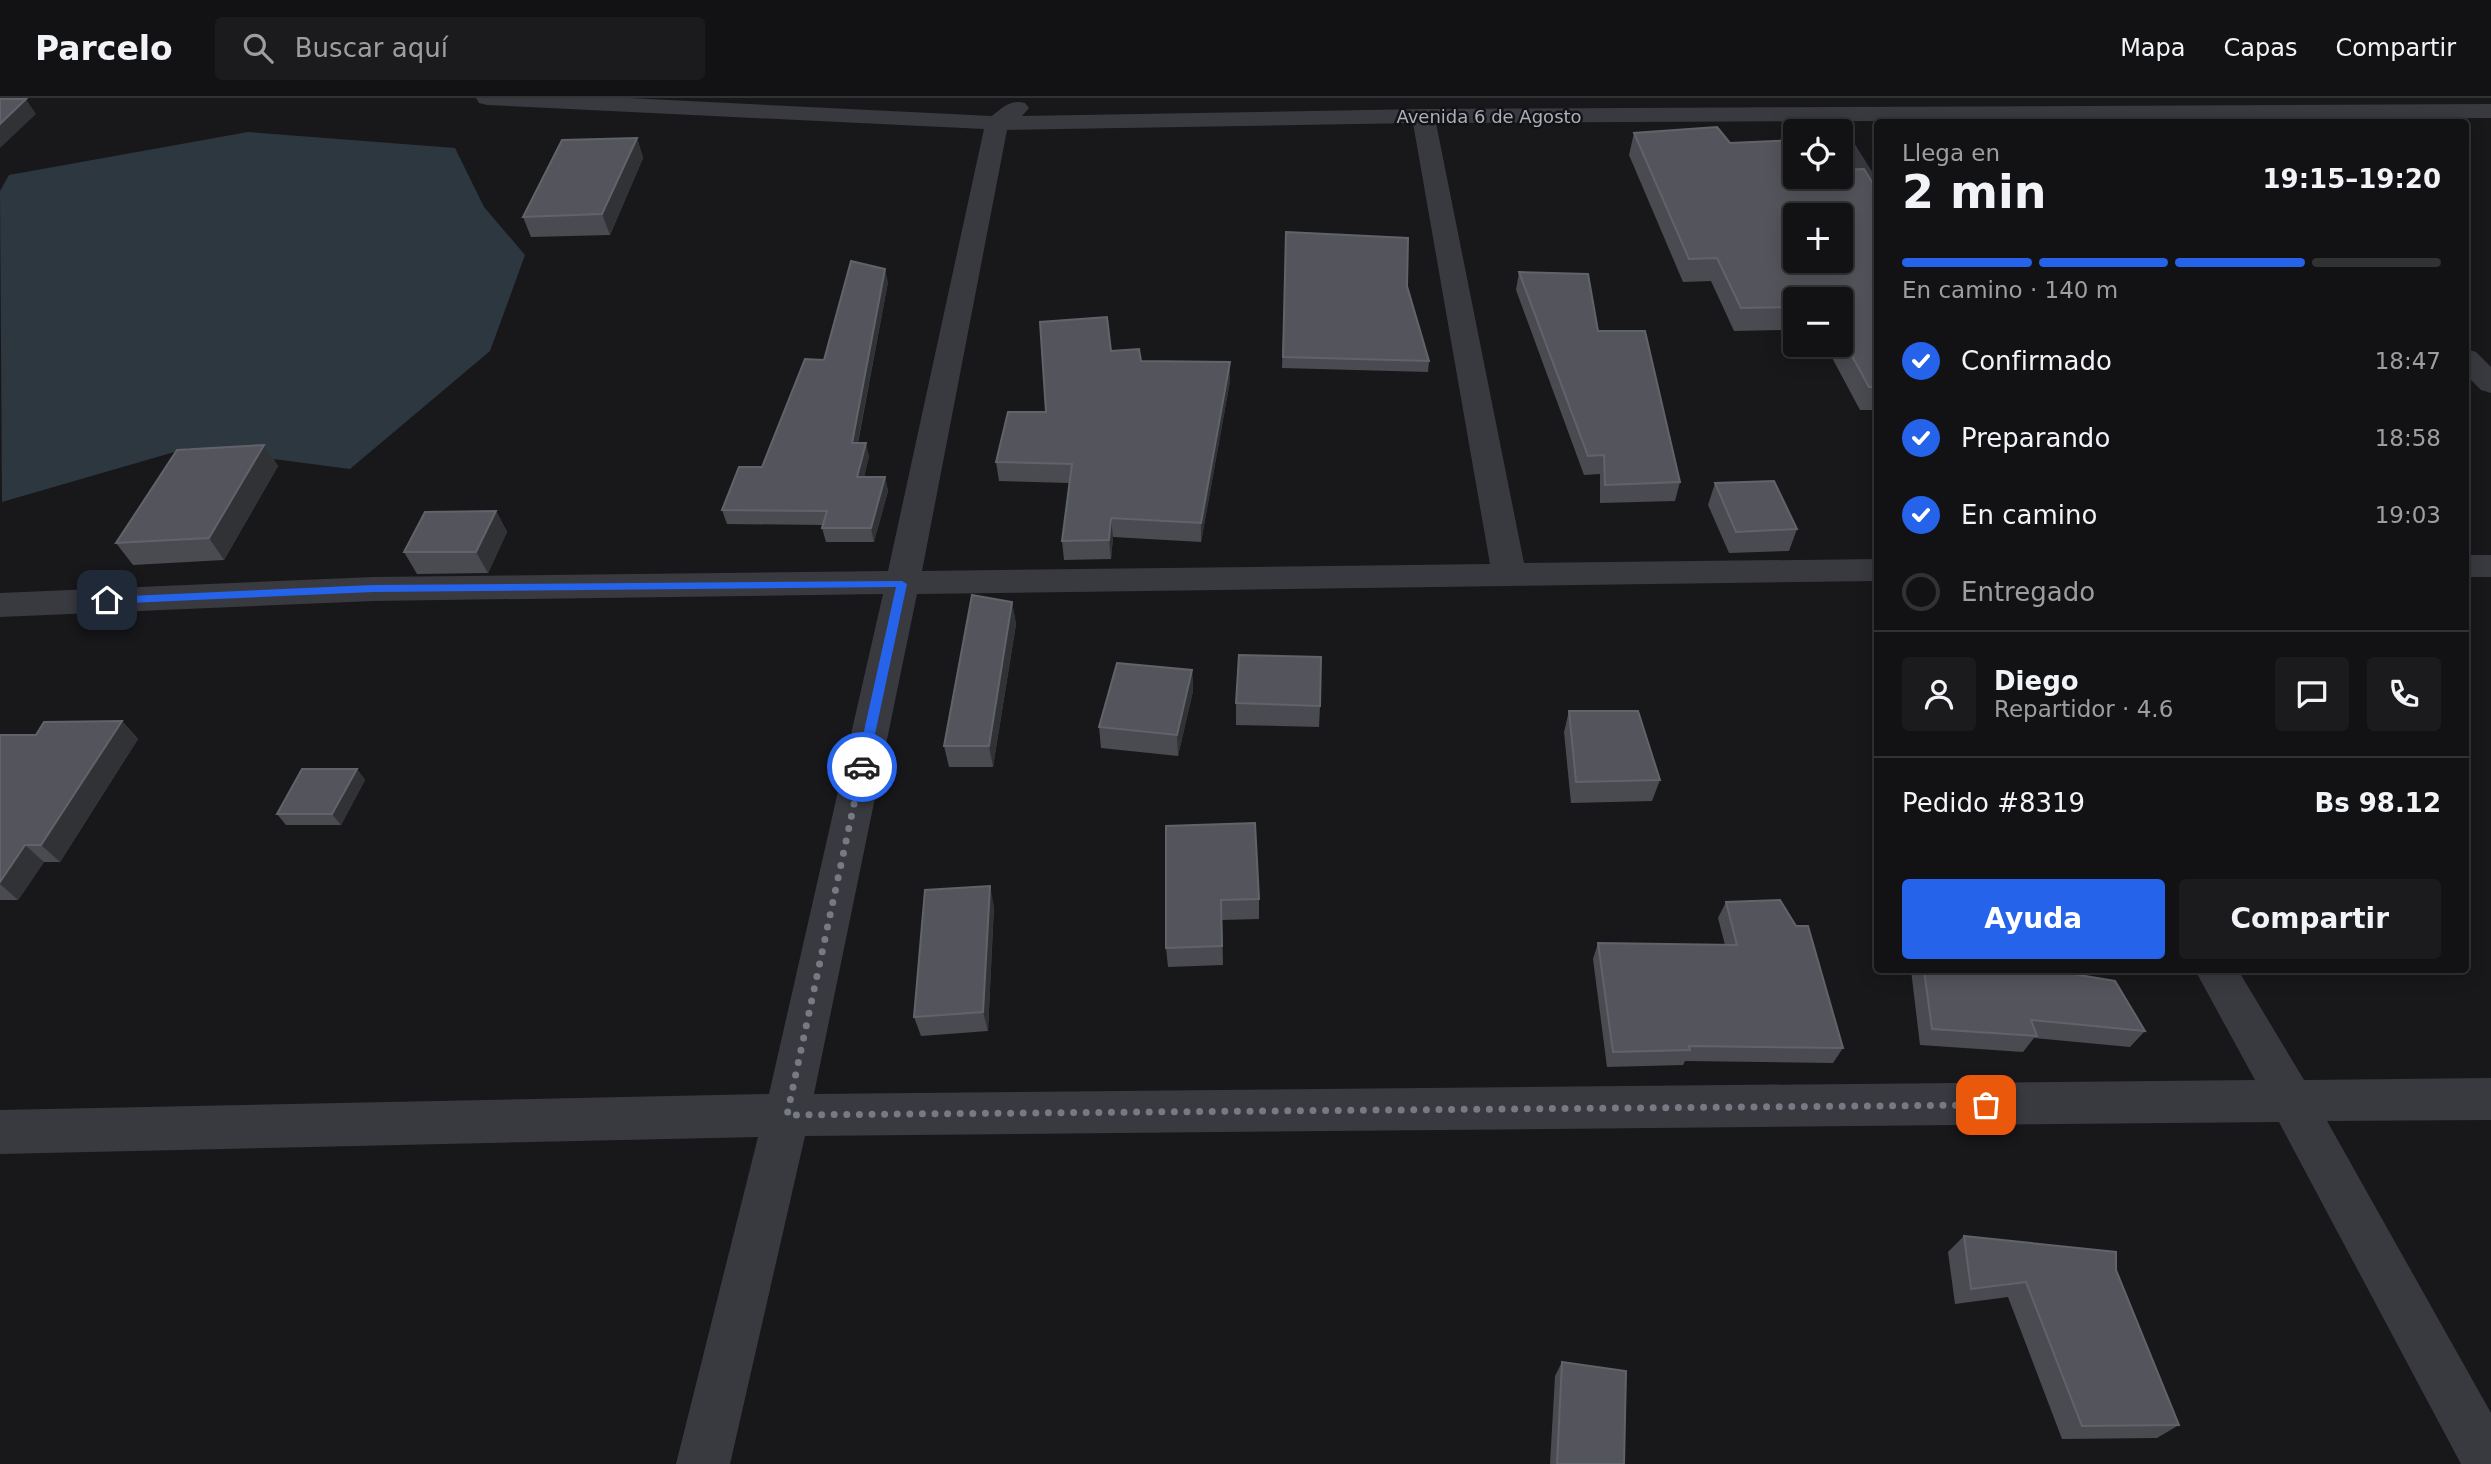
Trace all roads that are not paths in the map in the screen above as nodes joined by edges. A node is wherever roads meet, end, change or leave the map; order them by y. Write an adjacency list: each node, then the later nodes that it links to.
1 (487, 98): 9 (street, Avenida 6 de Agosto)
2 (1031, 98): 9 (street)
3 (2491, 111): 5 (street, Avenida 6 de Agosto)
4 (1423, 116): 7 (street, Avenida 6 de Agosto); 9 (street, Avenida 6 de Agosto); 18 (street)
5 (2234, 117): 6 (street, Avenida 6 de Agosto)
6 (2073, 119)
7 (1783, 121)
8 (1874, 121): 10 (street, Avenida 6 de Agosto)
9 (997, 122): 19 (street)
10 (1853, 122)
11 (1853, 160): 12 (street)
12 (1874, 196)
13 (2469, 361): 14 (street)
14 (2491, 384)
15 (2469, 566): 16 (street)
16 (2491, 566)
17 (1874, 570): 18 (street)
18 (1509, 573): 19 (street)
19 (902, 584): 20 (street); 24 (street)
20 (0, 605)
21 (2218, 973): 23 (street)
22 (2491, 1099): 23 (street)
23 (2292, 1102): 24 (street); 27 (street)
24 (787, 1115): 25 (street); 26 (street)
25 (0, 1132)
26 (703, 1464)
27 (2490, 1464)

